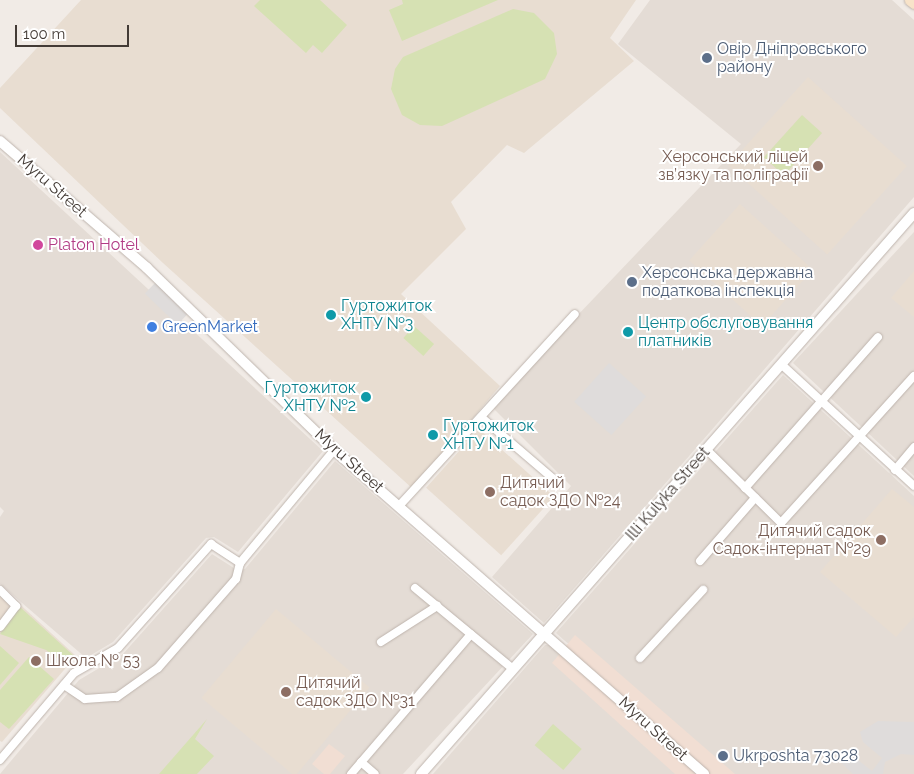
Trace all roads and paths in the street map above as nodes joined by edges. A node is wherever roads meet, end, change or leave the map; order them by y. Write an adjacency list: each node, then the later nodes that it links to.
1 (910, 0): 2 (main road)
2 (914, 3)
3 (0, 141): 13 (street, Myru Street)
4 (914, 213): 7 (street, Illi Kulyka Street)
5 (574, 314): 10 (street)
6 (878, 337): 9 (street)
7 (782, 365): 9 (street); 14 (street, Illi Kulyka Street)
8 (914, 376): 11 (street)
9 (819, 401): 11 (street); 18 (street)
10 (481, 417): 16 (street); 20 (street)
11 (858, 438): 15 (street); 19 (street)
12 (914, 448): 15 (street)
13 (334, 450): 20 (street, Myru Street); 22 (street)
14 (707, 450): 18 (street); 28 (street, Illi Kulyka Street)
15 (895, 470): 17 (street)
16 (557, 482)
17 (914, 486)
18 (745, 488): 19 (street)
19 (755, 498): 21 (street)
20 (398, 506): 28 (street, Myru Street)
21 (700, 561)
22 (240, 563): 33 (street); 33 (street)
23 (415, 588): 26 (street)
24 (0, 590): 27 (street)
25 (703, 590): 31 (street)
26 (437, 606): 29 (street); 30 (street)
27 (0, 627)
28 (545, 632): 32 (street, Illi Kulyka Street); 39 (street, Myru Street)
29 (470, 634): 32 (street); 35 (street)
30 (381, 642)
31 (640, 658)
32 (513, 669): 38 (street, Illi Kulyka Street)
33 (64, 685): 34 (street)
34 (0, 760)
35 (361, 762): 36 (street); 37 (street)
36 (351, 774)
37 (375, 774)
38 (421, 774)
39 (704, 774)

